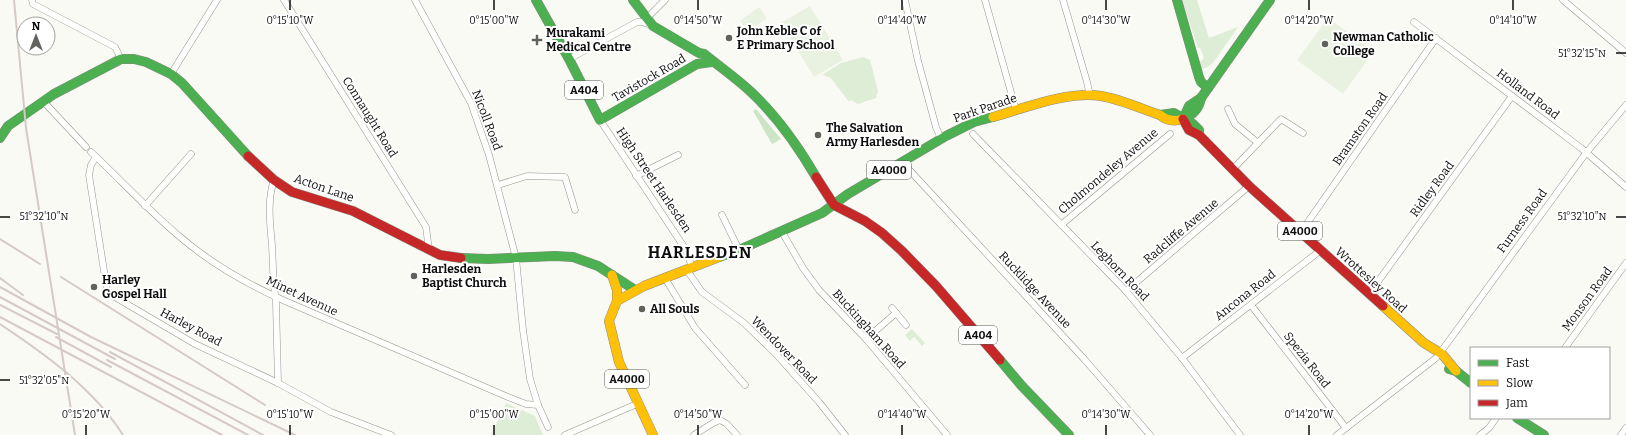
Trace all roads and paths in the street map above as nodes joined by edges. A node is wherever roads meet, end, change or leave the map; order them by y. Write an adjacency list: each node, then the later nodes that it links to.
1 (217, 0): 24 (street)
2 (284, 0): 59 (street, Connaught Road)
3 (415, 0): 49 (street, Nicoll Road)
4 (536, 0): 21 (main road, A404)
5 (633, 0): 14 (main road, A404)
6 (665, 0): 14 (street)
7 (905, 0): 39 (street)
8 (985, 0): 31 (street)
9 (1063, 0): 26 (street)
10 (1177, 0): 25 (main road)
11 (1270, 0): 25 (main road)
12 (1562, 0): 19 (street)
13 (32, 2): 20 (street)
14 (647, 18): 16 (main road, A404)
15 (1414, 22): 17 (street, Holland Road)
16 (653, 26): 18 (main road, A404); 21 (street)
17 (1436, 38): 27 (street, Holland Road); 58 (street, Bramston Road)
18 (699, 53): 22 (main road, A404); 23 (main road)
19 (1626, 53)
20 (121, 59): 24 (main road, Acton Lane); 28 (main road)
21 (569, 59): 34 (main road, High Street Harlesden / A404)
22 (712, 62): 23 (main road, Tavistock Road); 52 (main road, A404)
23 (697, 64): 34 (main road, Tavistock Road)
24 (171, 74): 48 (main road, Acton Lane)
25 (1210, 84): 33 (main road)
26 (1090, 96): 31 (main road, Park Parade / A4000); 32 (main road, Park Parade / A4000)
27 (1512, 96): 41 (street, Holland Road); 69 (street, Ridley Road)
28 (43, 101): 38 (main road); 44 (street, Minet Avenue)
29 (1626, 105): 41 (street, Furness Road)
30 (1228, 109): 40 (street)
31 (1016, 110): 39 (main road, Park Parade / A4000)
32 (1174, 117): 33 (main road, Wrottesley Road / A4000)
33 (1183, 119): 46 (main road, Wrottesley Road / A4000)
34 (600, 120): 47 (street, High Street Harlesden)
35 (1303, 133): 40 (street)
36 (973, 134): 56 (street, Leghorn Road)
37 (1170, 134): 56 (street, Cholmondeley Avenue)
38 (0, 138)
39 (941, 139): 45 (main road, Park Parade / A4000)
40 (1258, 143): 46 (street)
41 (1586, 153): 51 (street, Holland Road); 76 (street, Furness Road)
42 (190, 154): 53 (street)
43 (678, 155): 47 (street)
44 (96, 157): 53 (street, Minet Avenue); 78 (street, Harley Road)
45 (902, 162): 52 (main road, Park Parade / A4000); 96 (street, Rucklidge Avenue)
46 (1232, 170): 50 (main road, Wrottesley Road / A4000)
47 (636, 176): 64 (street, High Street Harlesden)
48 (274, 180): 59 (main road, Acton Lane); 70 (street)
49 (498, 185): 54 (street); 62 (street, Nicoll Road)
50 (1249, 186): 58 (main road, Wrottesley Road / A4000); 68 (street, Radcliffe Avenue)
51 (1626, 188)
52 (834, 205): 57 (main road); 95 (main road, A404)
53 (146, 206): 70 (street, Minet Avenue)
54 (575, 210)
55 (722, 215): 60 (street)
56 (1061, 225): 68 (street, Leghorn Road)
57 (782, 232): 60 (main road); 74 (street, Buckingham Road)
58 (1301, 232): 61 (main road, Wrottesley Road / A4000)
59 (429, 250): 62 (main road, Acton Lane)
60 (739, 250): 64 (main road)
61 (1321, 250): 69 (main road, Wrottesley Road / A4000); 72 (street, Ancona Road)
62 (516, 258): 65 (main road, Acton Lane); 82 (street, Nicoll Road)
63 (1626, 263): 75 (street, Monson Road)
64 (689, 268): 66 (main road); 93 (street, Wendover Road)
65 (612, 275): 67 (main road, Acton Lane); 71 (main road)
66 (665, 278): 67 (main road); 80 (street)
67 (635, 290): 71 (main road)
68 (1126, 291): 77 (street, Leghorn Road)
69 (1369, 294): 76 (main road, Wrottesley Road / A4000)
70 (274, 296): 78 (street); 82 (street, Minet Avenue)
71 (617, 301): 81 (main road, A4000)
72 (1251, 305): 77 (street, Ancona Road); 86 (street, Spezia Road)
73 (906, 325): 74 (street)
74 (866, 339): 94 (street, Buckingham Road)
75 (1566, 347)
76 (1438, 356): 79 (main road, Wrottesley Road / A4000); 86 (street, Furness Road)
77 (1182, 358): 97 (street, Leghorn Road)
78 (278, 382): 88 (street, Harley Road)
79 (1470, 382)
80 (745, 385)
81 (639, 403): 89 (street); 90 (main road, A4000)
82 (538, 405): 85 (street, Nicoll Road)
83 (1495, 419): 99 (street)
84 (1519, 419): 100 (main road)
85 (548, 427)
86 (1346, 428): 98 (street, Furness Road)
87 (1626, 428): 101 (street)
88 (391, 435)
89 (566, 435)
90 (653, 435)
91 (694, 435): 92 (street)
92 (737, 435)
93 (845, 435)
94 (947, 435)
95 (1069, 435)
96 (1150, 435)
97 (1240, 435)
98 (1337, 435)
99 (1480, 435)
100 (1544, 435)
101 (1621, 435)

